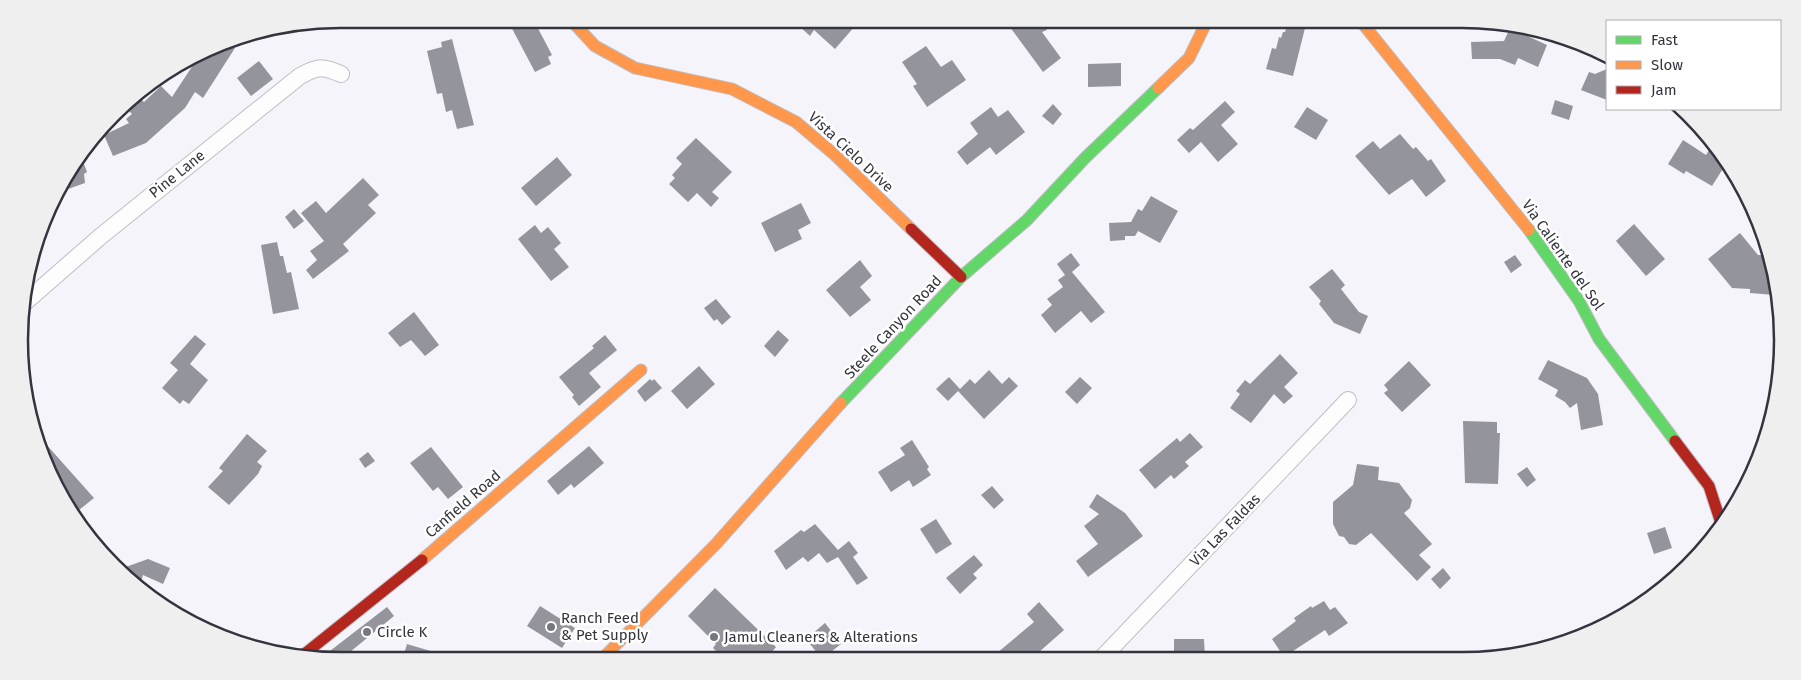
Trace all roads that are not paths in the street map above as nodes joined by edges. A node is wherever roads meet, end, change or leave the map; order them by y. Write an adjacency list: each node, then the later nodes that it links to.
1 (578, 28): 5 (street, Vista Cielo Drive)
2 (1204, 28): 5 (street, Steele Canyon Road)
3 (1366, 28): 9 (street, Via Caliente del Sol)
4 (341, 74): 6 (street, Pine Lane)
5 (960, 277): 11 (street, Steele Canyon Road)
6 (30, 298)
7 (641, 370): 10 (street, Canfield Road)
8 (1348, 400): 12 (street, Via Las Faldas)
9 (1719, 516)
10 (309, 651)
11 (609, 652)
12 (1109, 652)

